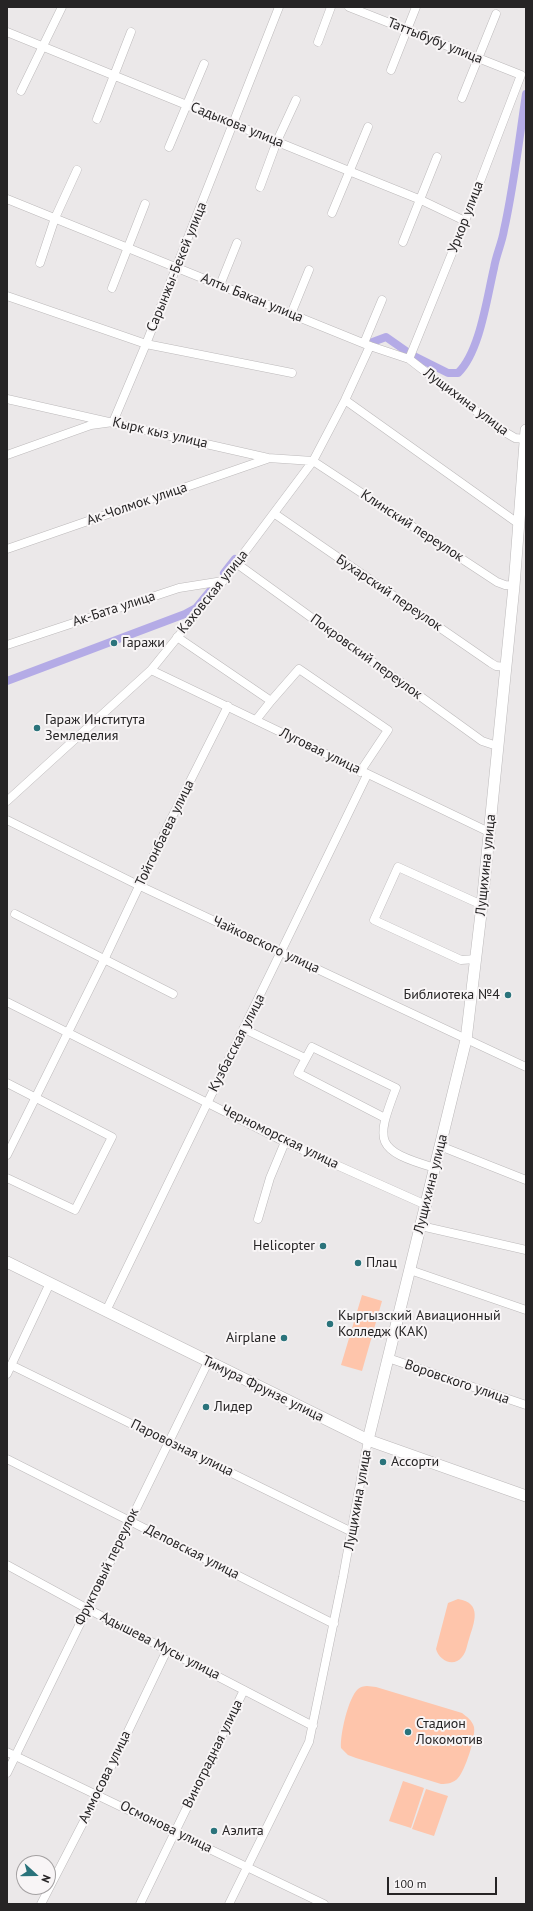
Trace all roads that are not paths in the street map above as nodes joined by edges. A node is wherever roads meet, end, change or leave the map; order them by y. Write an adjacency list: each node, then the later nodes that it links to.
1 (62, 7): 11 (street)
2 (279, 7): 22 (street, Сарынжы-Бекей улица)
3 (331, 7): 10 (street)
4 (349, 7): 7 (street, Таттыбубу улица)
5 (416, 7): 7 (street)
6 (496, 14): 12 (street)
7 (407, 30): 12 (street, Таттыбубу улица); 14 (street)
8 (7, 32): 11 (street, Садыкова улица)
9 (131, 32): 15 (street)
10 (318, 42)
11 (43, 47): 15 (street, Садыкова улица); 17 (street)
12 (478, 58): 16 (street, Таттыбубу улица); 18 (street)
13 (204, 64): 20 (street)
14 (391, 70)
15 (113, 75): 20 (street, Садыкова улица); 21 (street)
16 (520, 75): 35 (street, Уркор улица)
17 (22, 91)
18 (462, 98)
19 (296, 100): 24 (street)
20 (186, 105): 22 (street, Садыкова улица); 25 (street)
21 (97, 119)
22 (234, 124): 24 (street, Садыкова улица); 40 (street, Сарынжы-Бекей улица)
23 (368, 127): 28 (street)
24 (277, 141): 28 (street, Садыкова улица); 29 (street)
25 (169, 147)
26 (437, 157): 31 (street)
27 (77, 170): 34 (street)
28 (349, 170): 31 (street, Садыкова улица); 33 (street)
29 (260, 187)
30 (7, 199): 34 (street, Алты Бакан улица)
31 (421, 200): 35 (street, Садыкова улица); 36 (street)
32 (145, 204): 38 (street)
33 (332, 213)
34 (55, 218): 38 (street, Алты Бакан улица); 39 (street)
35 (465, 221): 49 (street, Уркор улица)
36 (403, 242)
37 (237, 243): 42 (street)
38 (127, 247): 40 (street, Алты Бакан улица); 43 (street)
39 (40, 263)
40 (176, 267): 42 (street, Алты Бакан улица); 47 (street, Сарынжы-Бекей улица)
41 (309, 270): 46 (street)
42 (220, 285): 46 (street, Алты Бакан улица)
43 (112, 288)
44 (7, 296): 47 (street)
45 (382, 300): 48 (street, Каховская улица)
46 (291, 314): 48 (street, Алты Бакан улица)
47 (146, 344): 50 (street); 53 (street, Сарынжы-Бекей улица)
48 (367, 344): 49 (street, Алты Бакан улица); 52 (street, Каховская улица)
49 (409, 359): 54 (street, Лущихина улица)
50 (292, 374)
51 (7, 399): 53 (street, Кырк кыз улица)
52 (345, 400): 57 (street, Каховская улица); 59 (street)
53 (113, 422): 55 (street); 56 (street, Кырк кыз улица)
54 (525, 435): 59 (street, Лущихина улица)
55 (7, 455)
56 (268, 458): 57 (street, Кырк кыз улица); 60 (street, Ак-Чолмок улица)
57 (313, 461): 58 (street, Каховская улица); 63 (street, Клинский переулок)
58 (275, 514): 61 (street, Каховская улица); 66 (street, Бухарский переулок)
59 (520, 524): 63 (street, Лущихина улица)
60 (7, 549)
61 (236, 563): 62 (street, Каховская улица); 71 (street, Покровский переулок)
62 (224, 581): 64 (street, Каховская улица); 65 (street, Ак-Бата улица)
63 (514, 586): 66 (street, Лущихина улица)
64 (177, 637): 67 (street, Каховская улица); 68 (street)
65 (7, 644)
66 (505, 667): 71 (street, Лущихина улица)
67 (151, 670): 69 (street, Луговая улица); 73 (street, Каховская улица)
68 (271, 701): 70 (street); 72 (street, Кузбасская улица)
69 (228, 706): 70 (street, Луговая улица); 76 (street, Тойгонбаева улица)
70 (256, 720): 72 (street, Луговая улица)
71 (497, 746): 75 (street, Лущихина улица)
72 (364, 773): 75 (street, Луговая улица); 79 (street, Кузбасская улица)
73 (7, 801)
74 (7, 820): 76 (street, Чайковского улица)
75 (489, 832): 77 (street, Лущихина улица)
76 (140, 886): 79 (street, Чайковского улица); 80 (street, Тойгонбаева улица)
77 (482, 905): 81 (street, Лущихина улица); 81 (street)
78 (15, 914): 80 (street)
79 (282, 952): 84 (street, Кузбасская улица); 86 (street, Чайковского улица)
80 (104, 960): 82 (street); 85 (street, Тойгонбаева улица)
81 (476, 960): 86 (street, Лущихина улица)
82 (173, 994)
83 (7, 1002): 85 (street, Черноморская улица)
84 (244, 1029): 87 (street); 91 (street, Кузбасская улица)
85 (68, 1033): 90 (street, Тойгонбаева улица); 91 (street, Черноморская улица)
86 (466, 1040): 88 (street, Чайковского улица); 94 (street, Лущихина улица)
87 (305, 1058): 92 (street); 92 (street)
88 (526, 1067)
89 (7, 1084): 90 (street)
90 (36, 1098): 95 (street, Тойгонбаева улица); 97 (street)
91 (207, 1102): 93 (street, Черноморская улица); 107 (street, Кузбасская улица)
92 (385, 1118): 96 (street)
93 (285, 1142): 99 (street, Черноморская улица); 100 (street)
94 (440, 1146): 96 (street, Лущихина улица); 98 (street)
95 (7, 1155)
96 (435, 1168): 99 (street, Лущихина улица)
97 (7, 1178)
98 (526, 1180)
99 (426, 1205): 101 (street, Лущихина улица)
100 (258, 1219)
101 (421, 1226): 102 (street); 104 (street, Лущихина улица)
102 (526, 1250)
103 (7, 1262): 105 (street, Тимура Фрунзе улица)
104 (410, 1270): 106 (street); 108 (street, Лущихина улица)
105 (50, 1283): 107 (street, Тимура Фрунзе улица); 110 (street)
106 (526, 1310)
107 (106, 1311): 109 (street, Тимура Фрунзе улица)
108 (388, 1358): 112 (street, Воровского улица); 113 (street, Лущихина улица)
109 (208, 1362): 113 (street, Тимура Фрунзе улица); 114 (street, Фруктовый переулок)
110 (12, 1365): 111 (street); 114 (street, Паровозная улица)
111 (7, 1374)
112 (526, 1405)
113 (368, 1440): 116 (street, Тимура Фрунзе улица); 118 (street, Лущихина улица)
114 (168, 1441): 117 (street, Фруктовый переулок); 118 (street, Паровозная улица)
115 (7, 1459): 117 (street, Деповская улица)
116 (526, 1496)
117 (130, 1521): 120 (street, Фруктовый переулок); 121 (street, Деповская улица)
118 (352, 1532): 121 (street, Лущихина улица)
119 (8, 1568): 120 (street, Адышева Мусы улица)
120 (86, 1608): 122 (street, Адышева Мусы улица); 126 (street, Фруктовый переулок)
121 (334, 1624): 124 (street, Лущихина улица)
122 (167, 1650): 123 (street, Адышева Мусы улица); 128 (street, Аммосова улица)
123 (244, 1690): 124 (street, Адышева Мусы улица); 129 (street, Виноградная улица)
124 (313, 1726): 130 (street, Лущихина улица)
125 (7, 1752): 126 (street, Осмонова улица)
126 (16, 1756): 127 (street, Фруктовый переулок); 128 (street, Осмонова улица)
127 (7, 1773)
128 (98, 1794): 129 (street, Осмонова улица); 131 (street, Аммосова улица)
129 (175, 1832): 130 (street, Осмонова улица); 132 (street, Виноградная улица)
130 (247, 1867): 133 (street, Лущихина улица); 134 (street, Осмонова улица)
131 (41, 1904)
132 (140, 1904)
133 (228, 1904)
134 (323, 1904)

